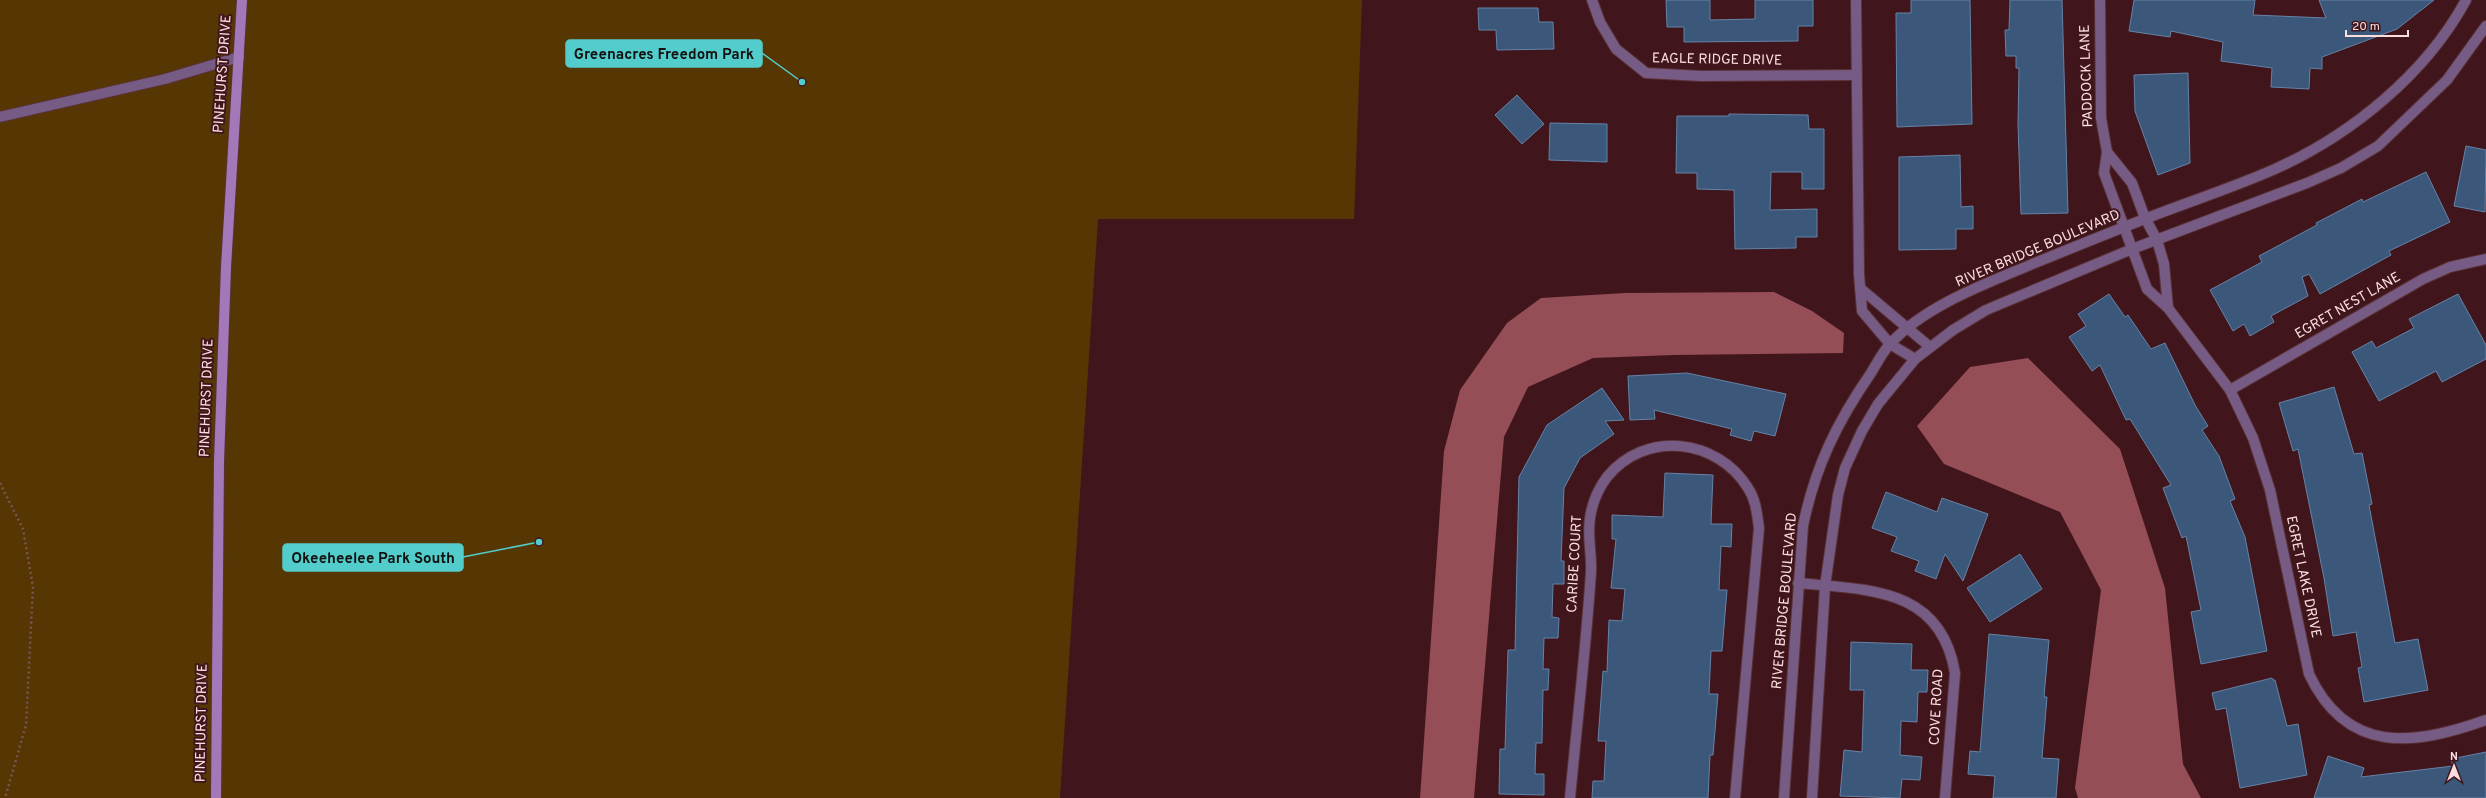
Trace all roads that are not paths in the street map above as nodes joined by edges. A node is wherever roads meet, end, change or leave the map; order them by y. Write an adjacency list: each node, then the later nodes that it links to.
1 (242, 0): 7 (street, PINEHURST DRIVE)
2 (1592, 0): 8 (street, EAGLE RIDGE DRIVE)
3 (1856, 0): 8 (street)
4 (2100, 0): 10 (street, PADDOCK LANE)
5 (2466, 0): 11 (street, RIVER BRIDGE BOULEVARD)
6 (2486, 26): 13 (street)
7 (238, 57): 9 (street); 26 (street, PINEHURST DRIVE)
8 (1856, 75): 16 (street)
9 (0, 117)
10 (2107, 152): 11 (street, PADDOCK LANE); 12 (street, PADDOCK LANE)
11 (2145, 218): 12 (street, RIVER BRIDGE BOULEVARD); 13 (street)
12 (2123, 227): 14 (street, EGRET LAKE DRIVE); 18 (street, RIVER BRIDGE BOULEVARD)
13 (2157, 240): 14 (street); 17 (street)
14 (2132, 250): 17 (street, EGRET LAKE DRIVE); 20 (street)
15 (2486, 259): 22 (street, EGRET NEST LANE)
16 (1860, 288): 18 (street); 19 (street)
17 (2168, 308): 22 (street, EGRET LAKE DRIVE)
18 (1907, 329): 19 (street, RIVER BRIDGE BOULEVARD); 20 (street)
19 (1890, 344): 21 (street); 23 (street, RIVER BRIDGE BOULEVARD)
20 (1930, 347): 21 (street)
21 (1915, 359): 24 (street)
22 (2230, 390): 25 (street, EGRET LAKE DRIVE)
23 (1798, 583): 24 (street, COVE ROAD); 29 (street, RIVER BRIDGE BOULEVARD)
24 (1825, 586): 30 (street); 31 (street, COVE ROAD)
25 (2486, 720)
26 (216, 798)
27 (1570, 798): 28 (street, CARIBE COURT)
28 (1735, 798)
29 (1784, 798)
30 (1812, 798)
31 (1945, 798)

